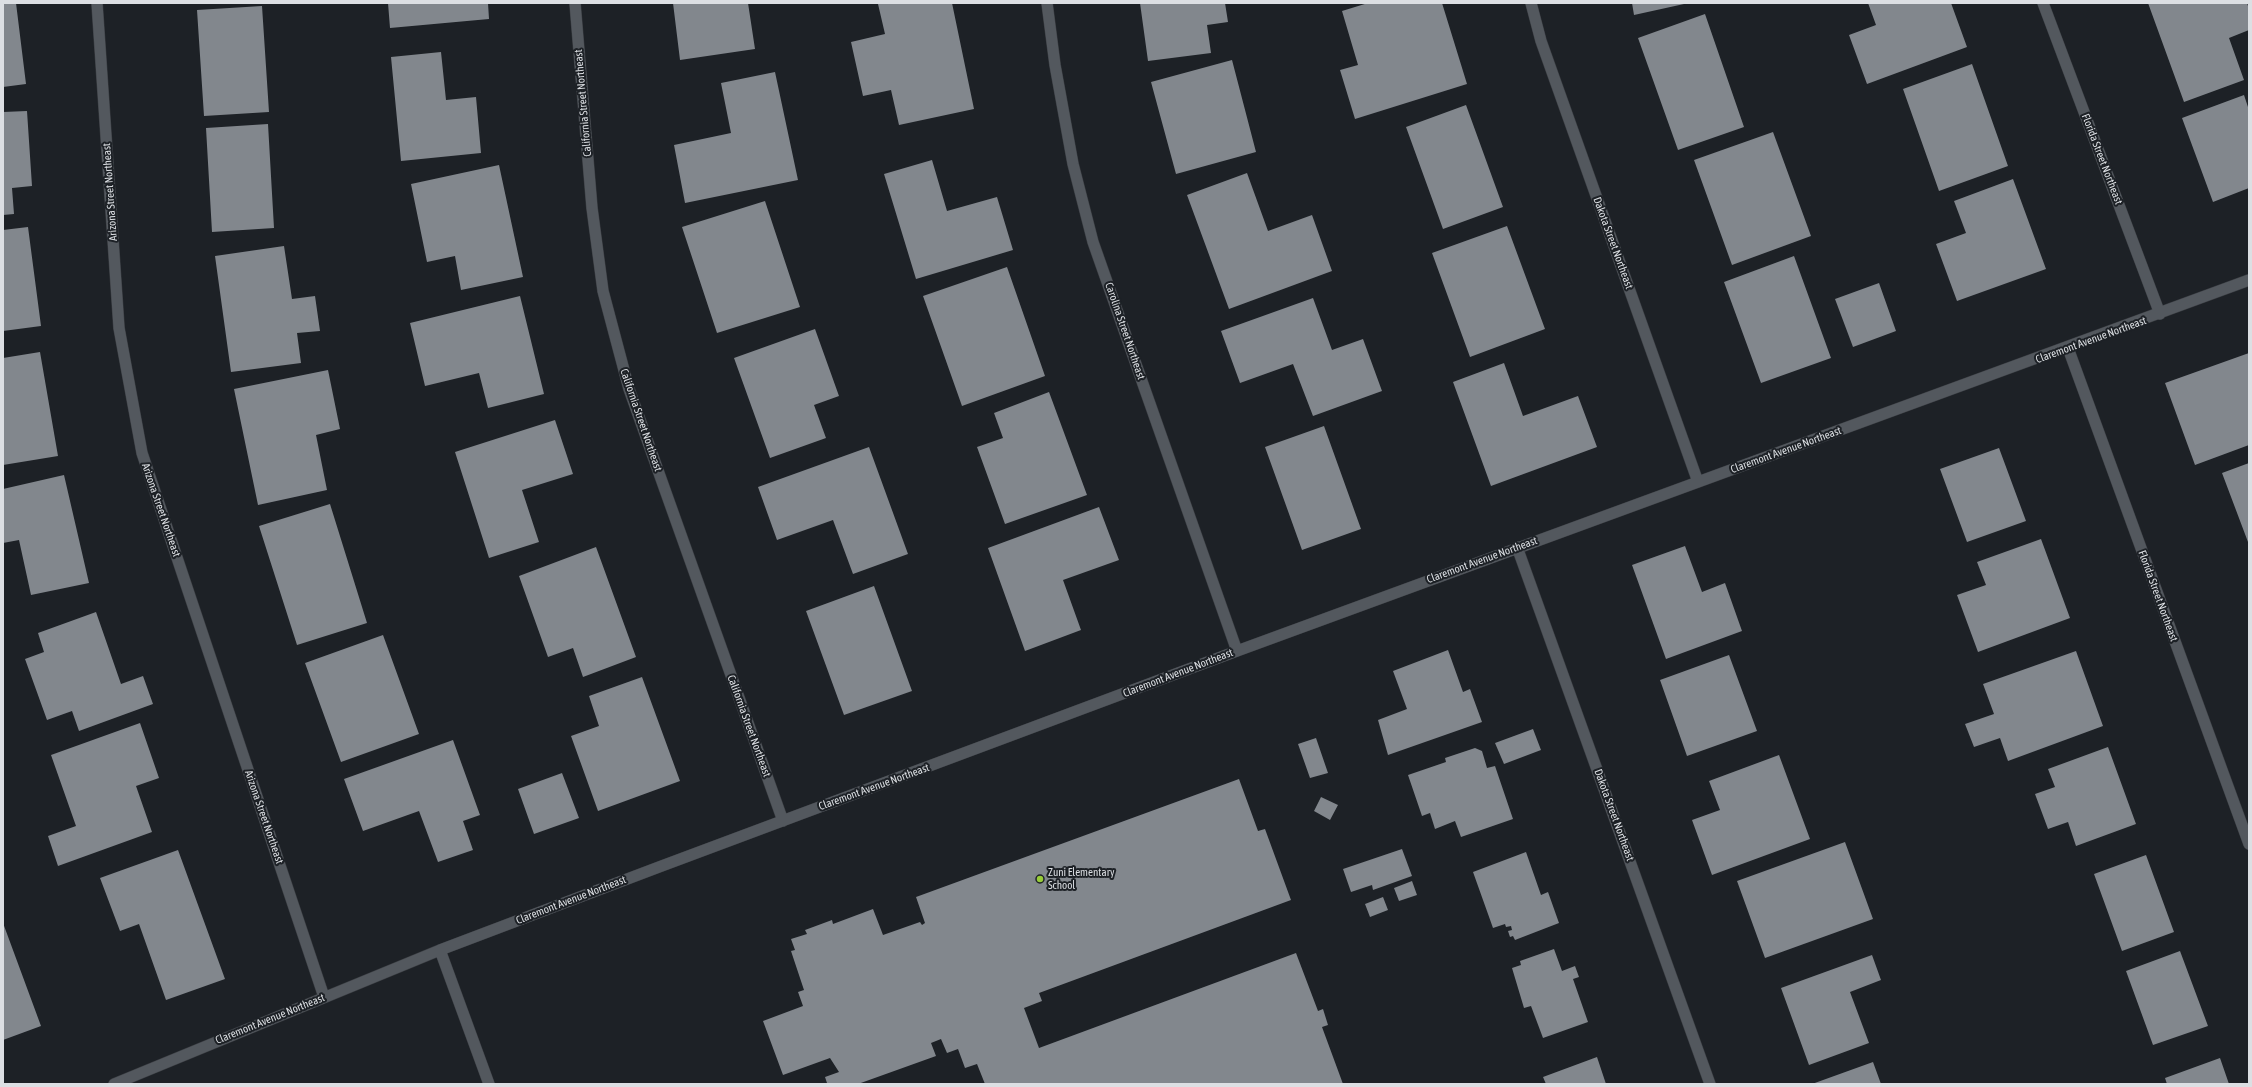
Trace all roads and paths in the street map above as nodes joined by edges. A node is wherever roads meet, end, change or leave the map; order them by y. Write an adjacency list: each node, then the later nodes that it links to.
1 (97, 3): 15 (street, Arizona Street Northeast)
2 (575, 3): 12 (street, California Street Northeast)
3 (1047, 3): 11 (street, Carolina Street Northeast)
4 (1531, 3): 9 (street, Dakota Street Northeast)
5 (2043, 3): 7 (street, Florida Street Northeast)
6 (2249, 280): 7 (street, Claremont Avenue Northeast)
7 (2160, 314): 8 (street, Claremont Avenue Northeast)
8 (2068, 348): 9 (street, Claremont Avenue Northeast); 13 (street, Florida Street Northeast)
9 (1698, 482): 10 (street, Claremont Avenue Northeast)
10 (1517, 547): 11 (street, Claremont Avenue Northeast); 18 (street, Dakota Street Northeast)
11 (1237, 651): 12 (street, Claremont Avenue Northeast)
12 (783, 821): 14 (street, Claremont Avenue Northeast)
13 (2249, 844)
14 (440, 950): 15 (street, Claremont Avenue Northeast); 17 (street)
15 (324, 997): 16 (street, Claremont Avenue Northeast)
16 (114, 1084)
17 (489, 1084)
18 (1710, 1084)

